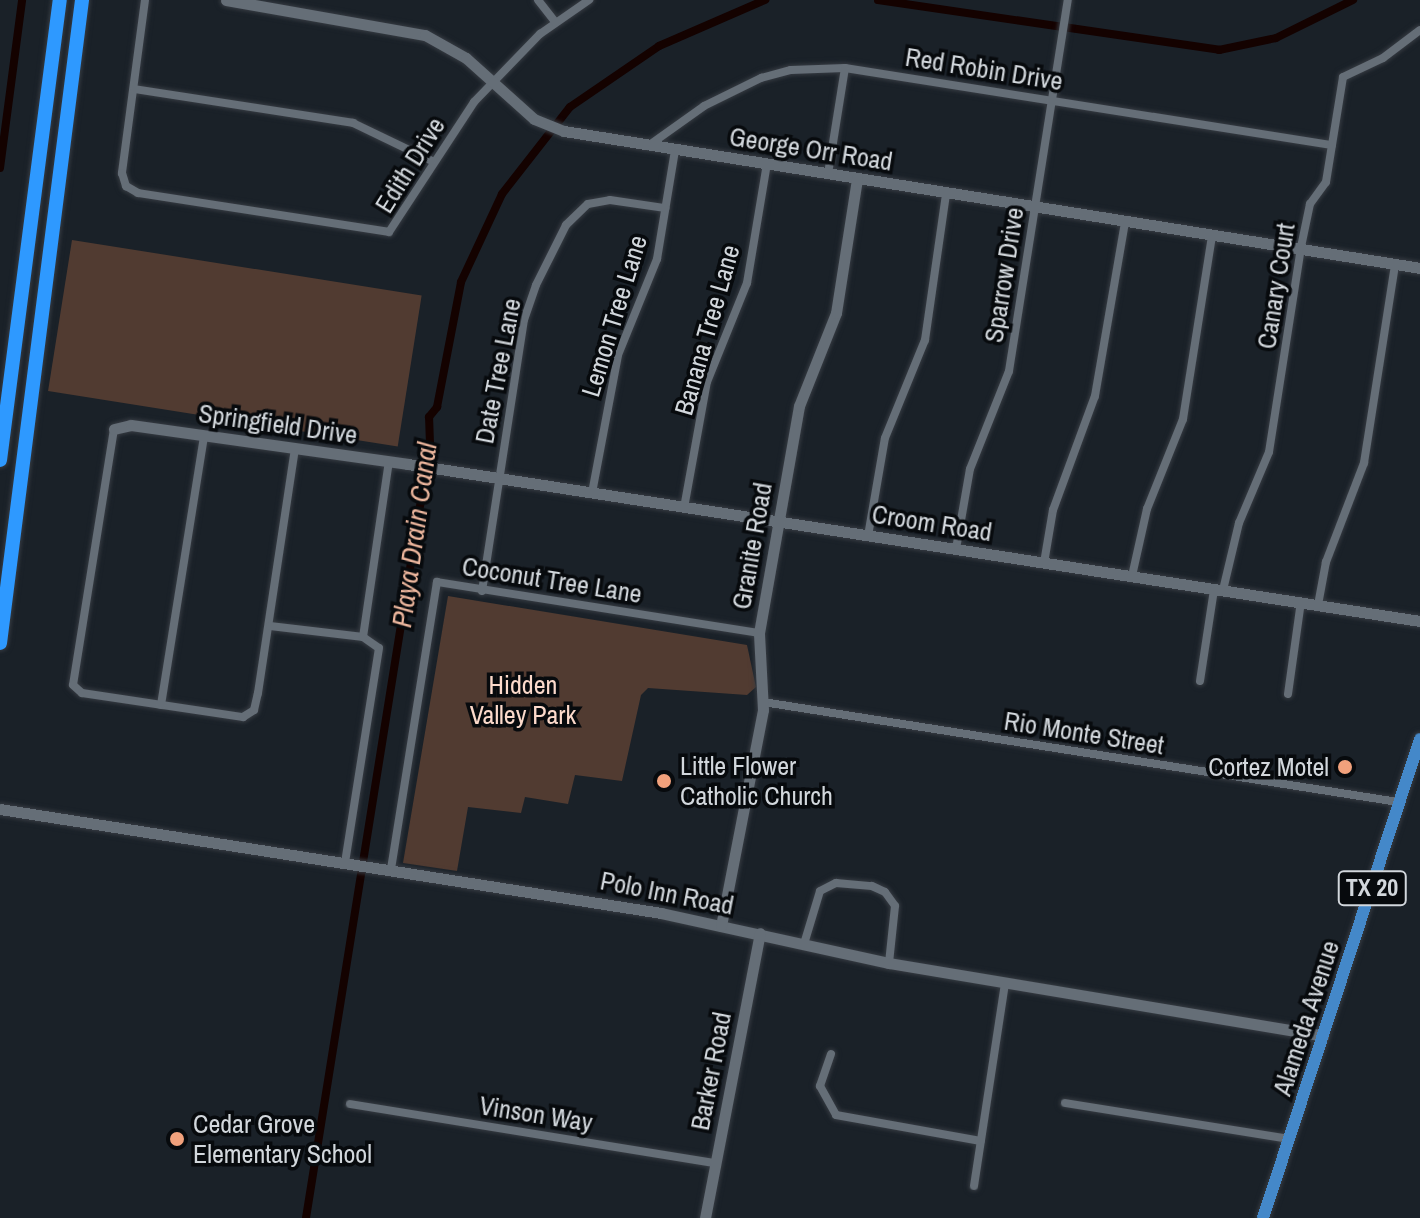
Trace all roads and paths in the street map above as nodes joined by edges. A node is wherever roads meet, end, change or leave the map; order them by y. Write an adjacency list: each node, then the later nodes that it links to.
1 (60, 0): 33 (highway)
2 (82, 0): 52 (highway)
3 (145, 0): 13 (street)
4 (226, 0): 8 (street, George Orr Road)
5 (538, 0): 9 (street)
6 (589, 0): 9 (street, Edith Drive)
7 (1068, 0): 14 (street, Sparrow Drive)
8 (247, 2): 12 (street, George Orr Road)
9 (555, 22): 12 (street, Edith Drive)
10 (1420, 30): 15 (street, Canary Court)
11 (845, 68): 14 (street, Red Robin Drive); 16 (street, Red Robin Drive); 20 (street)
12 (493, 82): 16 (street, George Orr Road); 18 (street, Edith Drive)
13 (134, 89): 18 (street); 18 (street, Edith Drive)
14 (1052, 99): 15 (street, Red Robin Drive); 23 (street, Sparrow Drive)
15 (1332, 145): 27 (street, Canary Court)
16 (648, 146): 17 (street, George Orr Road)
17 (675, 150): 19 (street, George Orr Road); 24 (street, Lemon Tree Lane)
18 (432, 161)
19 (767, 164): 20 (street, George Orr Road); 38 (street, Banana Tree Lane)
20 (828, 174): 21 (street, George Orr Road)
21 (857, 179): 22 (street, George Orr Road); 39 (street, Granite Road)
22 (946, 194): 23 (street, George Orr Road); 40 (street)
23 (1035, 205): 25 (street, George Orr Road); 41 (street, Sparrow Drive)
24 (665, 208): 36 (street, Date Tree Lane); 37 (street, Lemon Tree Lane)
25 (1125, 222): 26 (street, George Orr Road); 42 (street)
26 (1212, 235): 27 (street, George Orr Road); 43 (street)
27 (1301, 247): 28 (street, George Orr Road); 44 (street, Canary Court)
28 (1395, 264): 29 (street, George Orr Road); 47 (street)
29 (1420, 268)
30 (114, 429): 31 (street, Springfield Drive); 56 (street)
31 (204, 437): 32 (street, Springfield Drive); 56 (street)
32 (295, 449): 34 (street, Springfield Drive); 49 (street)
33 (0, 460)
34 (389, 461): 35 (street, Springfield Drive); 51 (street)
35 (437, 469): 36 (street, Croom Road)
36 (499, 479): 37 (street, Croom Road); 45 (street, Date Tree Lane)
37 (592, 493): 38 (street, Croom Road)
38 (684, 508): 39 (street, Croom Road)
39 (778, 522): 40 (street, Croom Road); 50 (street, Granite Road)
40 (868, 536): 41 (street, Croom Road)
41 (956, 549): 42 (street, Croom Road)
42 (1044, 563): 43 (street, Croom Road)
43 (1132, 576): 44 (street, Croom Road)
44 (1218, 590): 46 (street, Croom Road); 53 (street, Canary Court)
45 (482, 591): 50 (street, Coconut Tree Lane); 61 (street, Coconut Tree Lane)
46 (1301, 602): 47 (street, Croom Road); 54 (street)
47 (1318, 605): 48 (street, Croom Road)
48 (1420, 621)
49 (270, 626): 51 (street); 56 (street)
50 (759, 633): 55 (street, Granite Road)
51 (363, 637): 60 (street)
52 (0, 643)
53 (1200, 681)
54 (1288, 694)
55 (763, 702): 58 (street, Rio Monte Street); 62 (street, Granite Road)
56 (161, 705)
57 (1420, 739): 58 (main road, Alameda Avenue / TX 20)
58 (1398, 802): 67 (main road, Alameda Avenue / TX 20)
59 (0, 809): 60 (street, Polo Inn Road)
60 (348, 862): 61 (street, Polo Inn Road)
61 (391, 869): 62 (street, Polo Inn Road)
62 (721, 926): 63 (street, Polo Inn Road)
63 (760, 933): 64 (street, Polo Inn Road); 73 (street, Barker Road)
64 (804, 944): 65 (street, Polo Inn Road); 65 (street)
65 (889, 963): 66 (street, Polo Inn Road)
66 (1005, 983): 67 (street, Polo Inn Road); 72 (street)
67 (1323, 1036): 71 (main road, Alameda Avenue / TX 20)
68 (831, 1054): 72 (street)
69 (1065, 1103): 71 (street)
70 (350, 1104): 73 (street, Vinson Way)
71 (1290, 1139): 76 (main road, Alameda Avenue / TX 20)
72 (981, 1141): 74 (street)
73 (716, 1163): 75 (street, Barker Road)
74 (974, 1186)
75 (705, 1218)
76 (1263, 1218)

